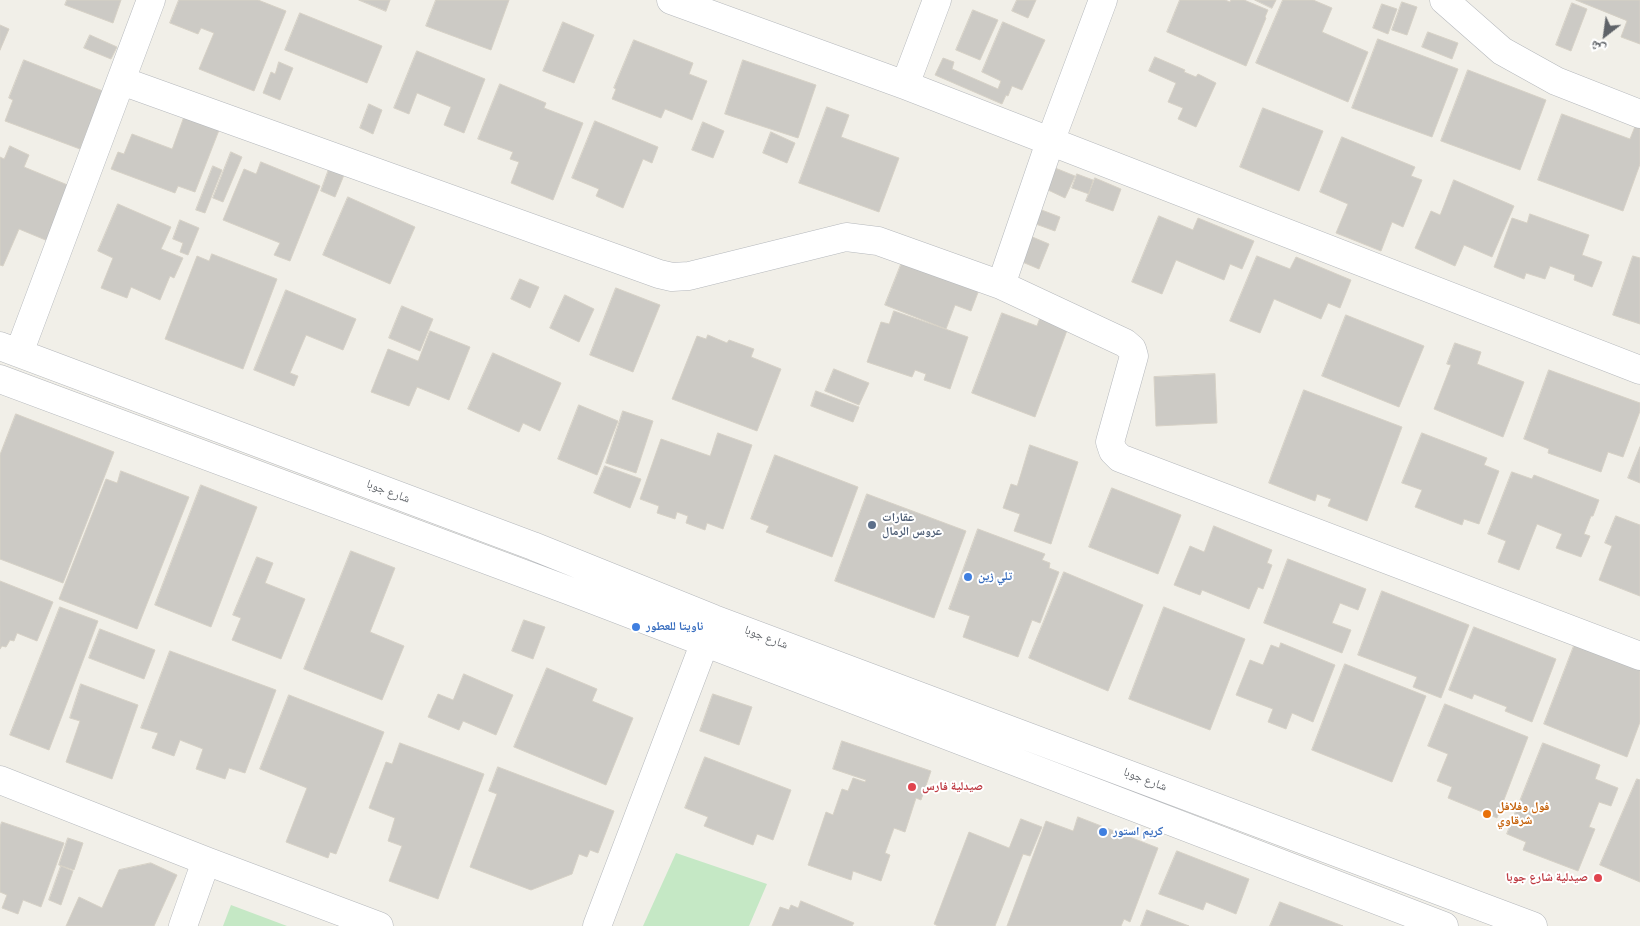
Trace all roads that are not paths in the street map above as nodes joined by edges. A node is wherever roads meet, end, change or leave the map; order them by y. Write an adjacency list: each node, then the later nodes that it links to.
1 (151, 0): 6 (street)
2 (671, 0): 7 (street)
3 (937, 0): 7 (street)
4 (1103, 0): 9 (street)
5 (1444, 0): 8 (street)
6 (122, 80): 10 (street); 11 (street)
7 (905, 85): 9 (street)
8 (1640, 114)
9 (1050, 142): 10 (street); 12 (street)
10 (1001, 285): 18 (street)
11 (10, 349): 14 (street, شارع جوبا)
12 (1640, 370)
13 (0, 379): 15 (street)
14 (190, 418): 15 (street); 16 (street, شارع جوبا)
15 (173, 444): 17 (street)
16 (714, 618): 17 (street); 25 (street, شارع جوبا)
17 (704, 643): 23 (street); 24 (street)
18 (1640, 656)
19 (0, 780): 20 (street)
20 (206, 861): 21 (street); 22 (street)
21 (183, 926)
22 (379, 926)
23 (597, 926)
24 (1444, 926)
25 (1533, 926)

